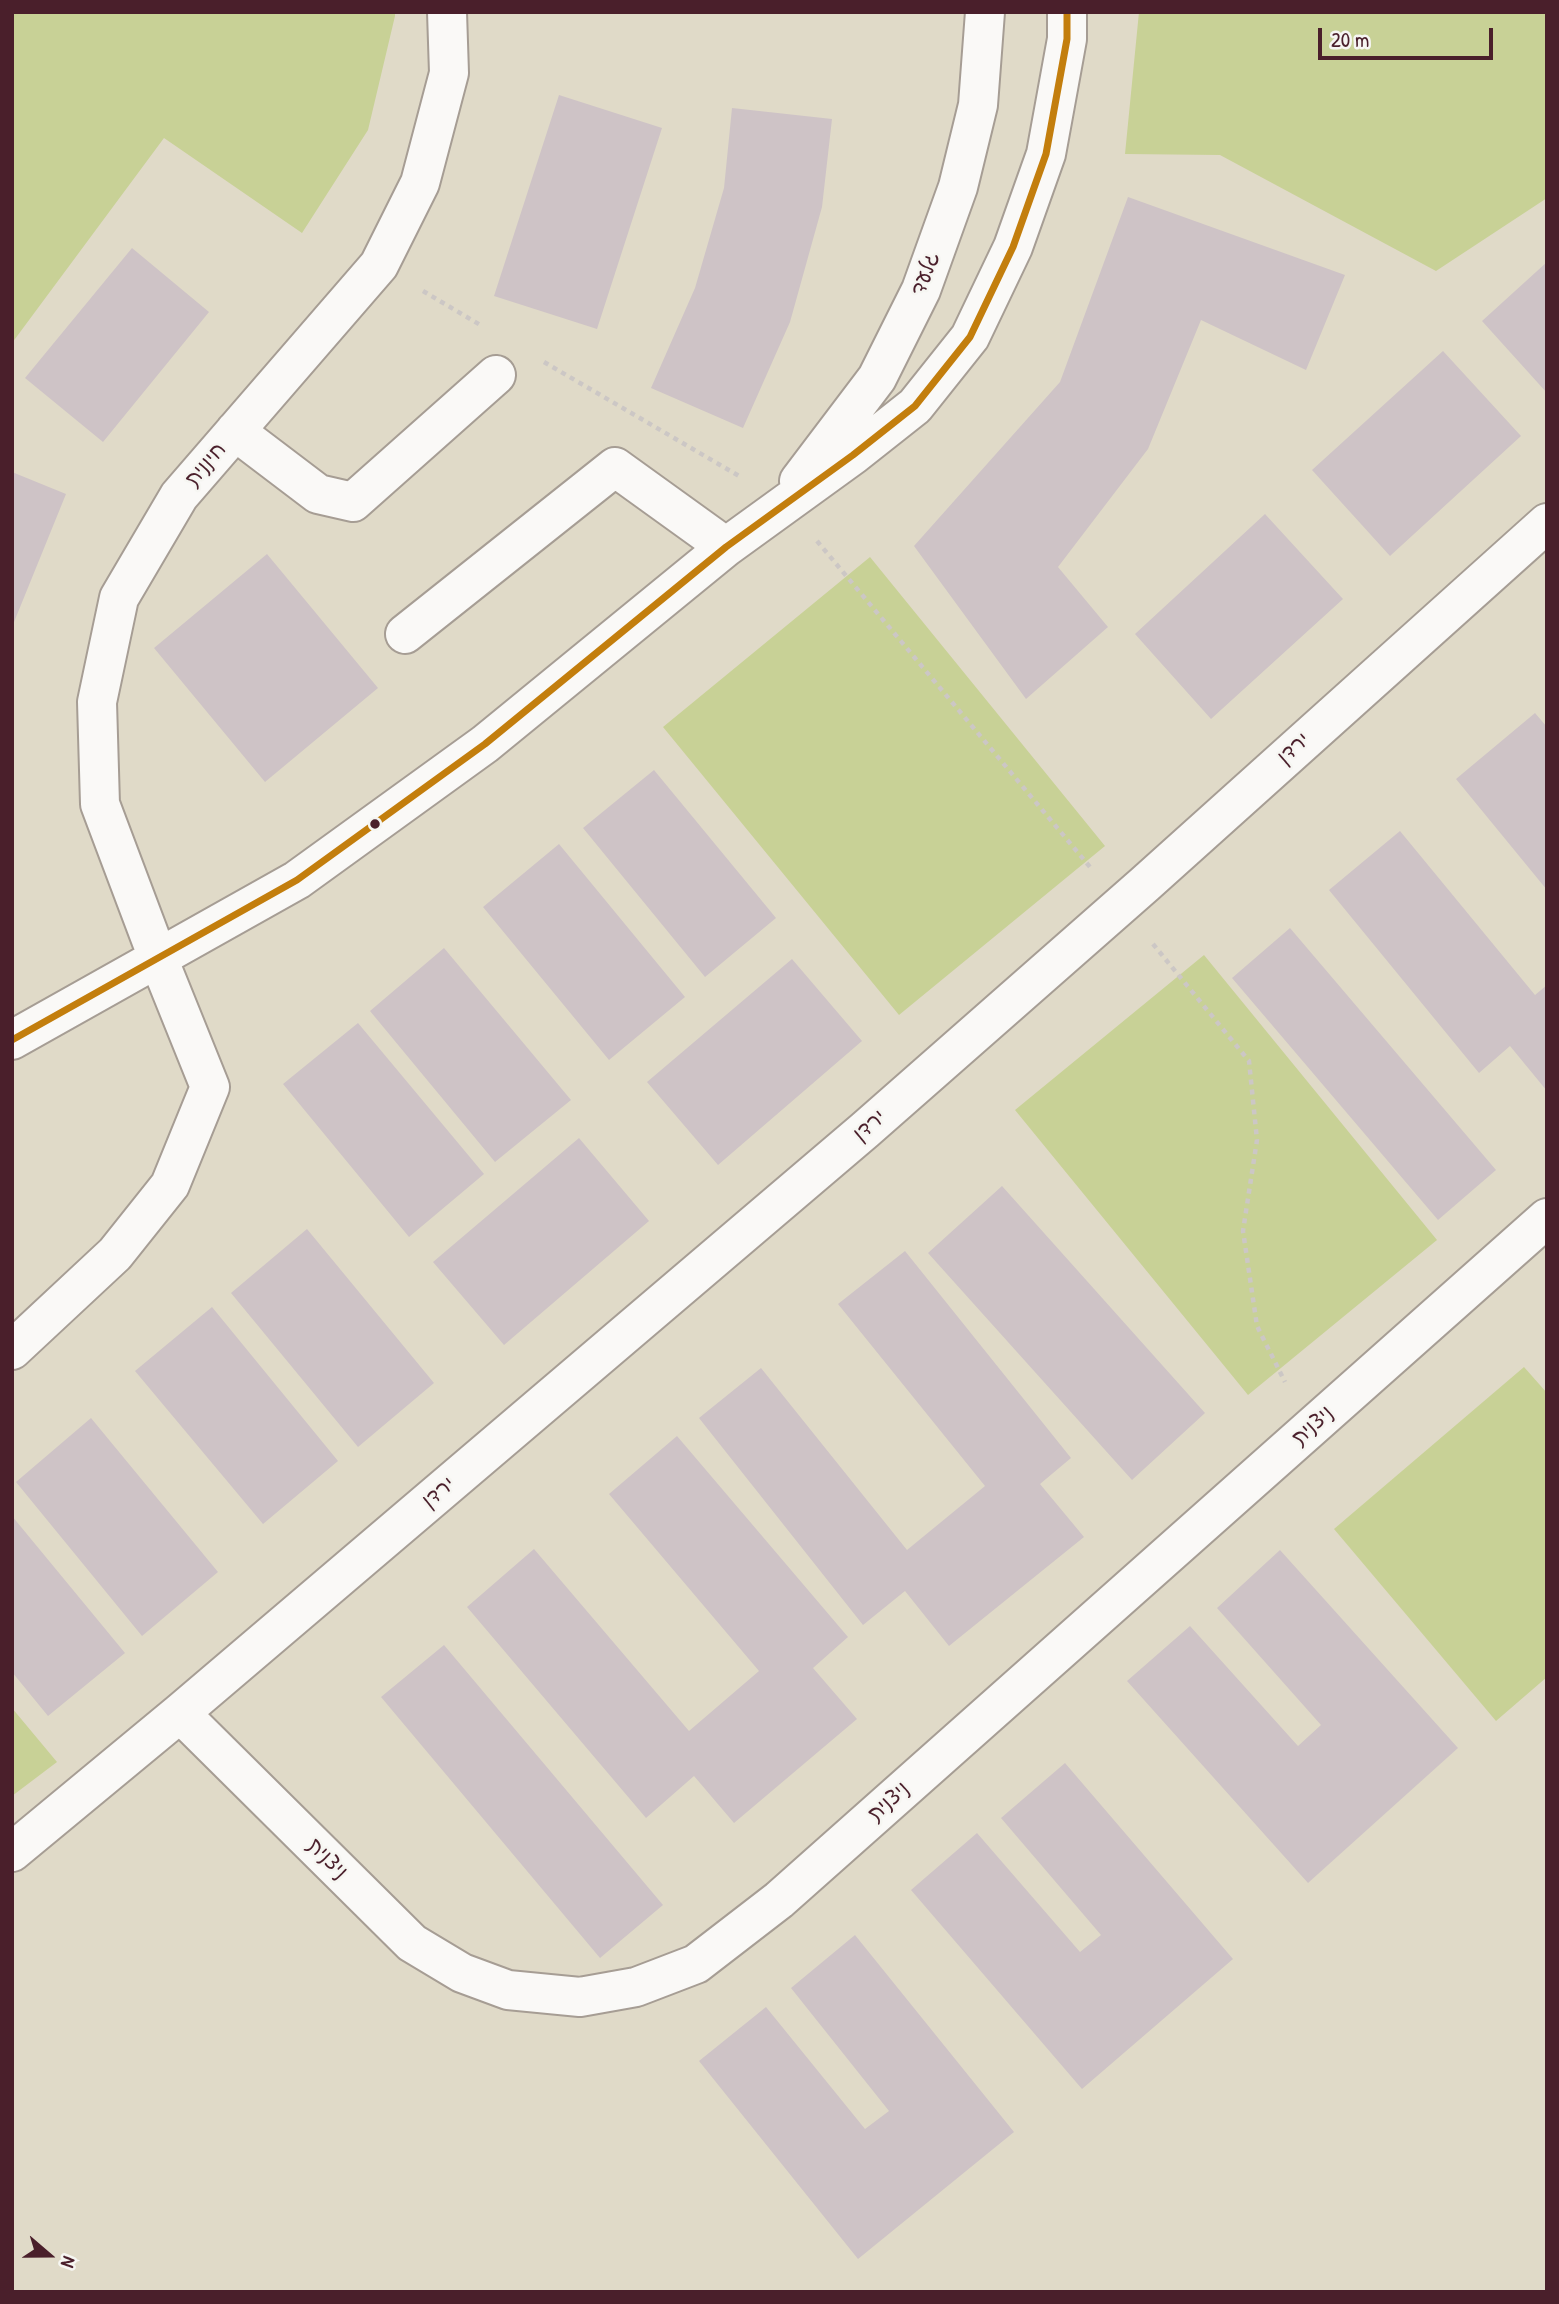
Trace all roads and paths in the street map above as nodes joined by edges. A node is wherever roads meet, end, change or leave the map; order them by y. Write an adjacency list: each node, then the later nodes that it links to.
1 (447, 12): 4 (street, חיננית)
2 (985, 12): 9 (street, גלעד)
3 (1067, 12): 9 (street, גלעד)
4 (379, 265): 5 (path); 8 (street, חיננית)
5 (486, 328)
6 (534, 356): 9 (path)
7 (496, 375): 8 (street)
8 (235, 431): 14 (street, חיננית)
9 (785, 503): 11 (street, גלעד); 13 (path)
10 (1547, 523): 13 (street, ירדן)
11 (726, 547): 12 (street); 14 (street, גלעד)
12 (405, 634)
13 (1121, 905): 18 (path); 19 (street, ירדן)
14 (158, 958): 15 (street, גלעד); 17 (street, חיננית)
15 (12, 1040)
16 (1547, 1218): 18 (street, ניצנית)
17 (12, 1350)
18 (1309, 1430): 19 (street, ניצנית)
19 (180, 1713): 20 (street, ירדן)
20 (12, 1852)

